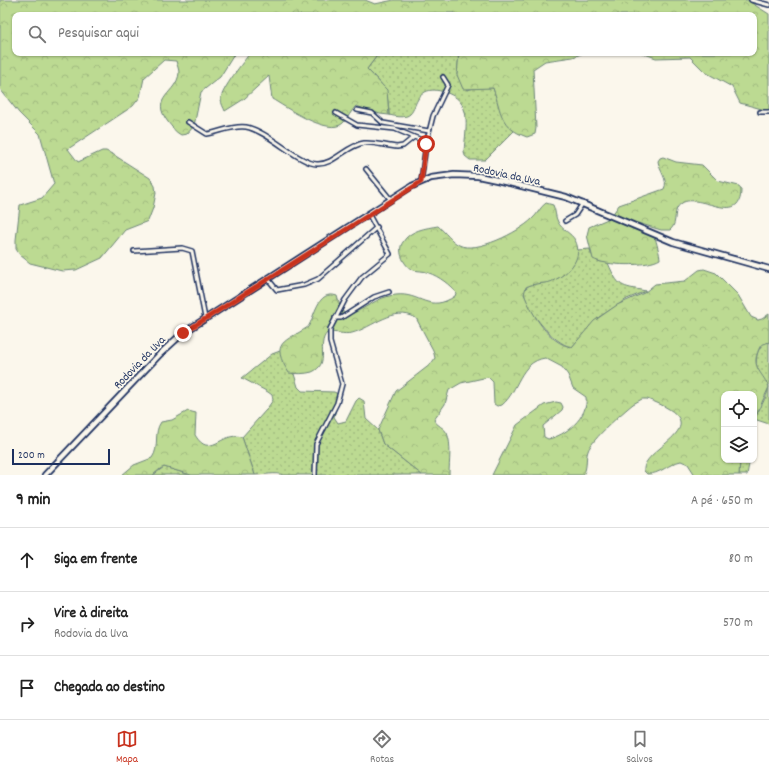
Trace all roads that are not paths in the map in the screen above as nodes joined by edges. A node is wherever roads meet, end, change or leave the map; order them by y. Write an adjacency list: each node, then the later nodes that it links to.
1 (751, 0): 2 (street)
2 (769, 5)
3 (443, 77): 9 (street)
4 (357, 110): 9 (street)
5 (760, 112): 6 (street)
6 (769, 112)
7 (336, 113): 10 (street)
8 (188, 122): 10 (street)
9 (429, 131): 11 (street)
10 (414, 137): 11 (street)
11 (426, 144): 13 (street)
12 (366, 169): 14 (street)
13 (421, 182): 14 (street, Rodovia da Uva); 15 (street, Rodovia da Uva)
14 (391, 201): 16 (street, Rodovia da Uva)
15 (583, 203): 17 (street); 20 (street, Rodovia da Uva)
16 (369, 215): 18 (street); 21 (street, Rodovia da Uva)
17 (565, 221)
18 (377, 227): 21 (street); 24 (street)
19 (134, 251): 23 (street)
20 (769, 269)
21 (268, 279): 23 (street, Rodovia da Uva)
22 (389, 292): 24 (street)
23 (205, 318): 25 (street, Rodovia da Uva)
24 (335, 318): 26 (street)
25 (45, 475)
26 (315, 475)

